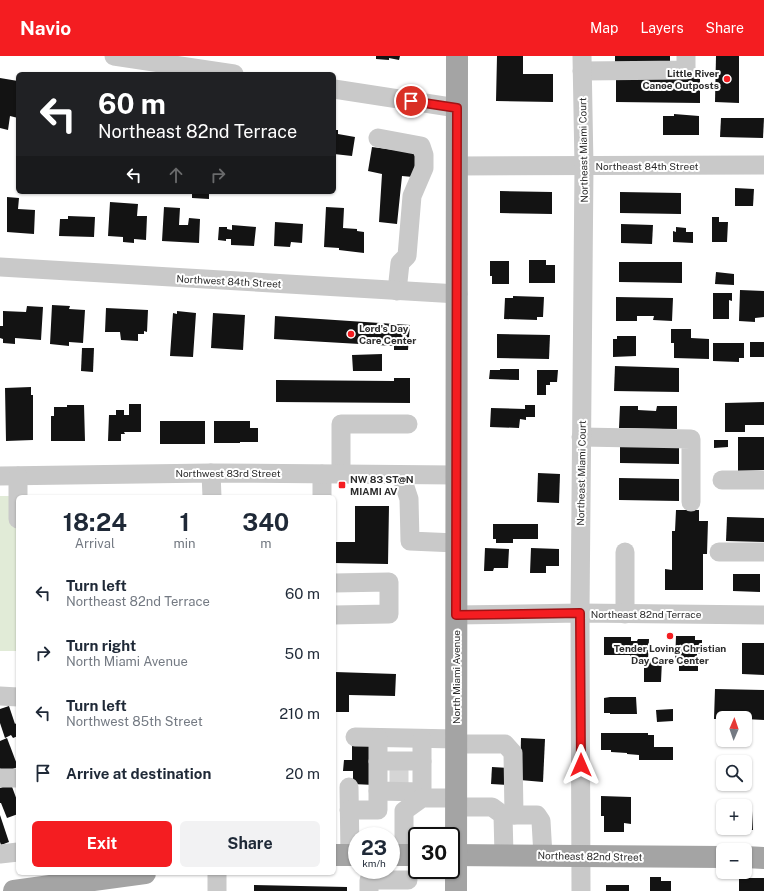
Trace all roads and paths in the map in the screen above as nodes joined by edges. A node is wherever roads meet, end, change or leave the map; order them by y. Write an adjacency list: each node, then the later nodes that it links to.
1 (114, 56): 5 (street)
2 (457, 56): 7 (main road, North Miami Avenue)
3 (686, 56): 4 (street)
4 (582, 64): 11 (street, Northeast Miami Court)
5 (221, 72)
6 (336, 89): 7 (street)
7 (457, 108): 10 (main road, North Miami Avenue)
8 (378, 138): 13 (street)
9 (764, 165): 11 (street, Northeast 84th Street)
10 (457, 166): 11 (street, Northeast 84th Street); 14 (main road, North Miami Avenue)
11 (584, 166): 16 (street, Northeast Miami Court)
12 (0, 267): 13 (street, Northwest 84th Street)
13 (397, 291): 14 (street, Northwest 84th Street)
14 (458, 294): 21 (main road, North Miami Avenue)
15 (408, 424): 19 (street)
16 (581, 437): 27 (street); 34 (street, Northeast Miami Court)
17 (211, 473): 18 (street, Northwest 83rd Street); 22 (street, Northwest 83rd Street); 25 (street)
18 (322, 474): 19 (street, Northwest 83rd Street); 26 (street)
19 (341, 474): 20 (street, Northwest 83rd Street)
20 (401, 475): 21 (street, Northwest 83rd Street); 29 (street)
21 (456, 475): 29 (main road, North Miami Avenue)
22 (9, 476): 28 (street)
23 (722, 480): 24 (street)
24 (764, 480)
25 (212, 495)
26 (322, 495)
27 (691, 502)
28 (16, 509)
29 (456, 543): 37 (main road, North Miami Avenue)
30 (626, 552): 35 (street)
31 (719, 552): 32 (street)
32 (764, 552)
33 (336, 583): 36 (street)
34 (580, 613): 35 (street, Northeast 82nd Terrace); 37 (street, Northeast 82nd Terrace); 62 (street, Northeast Miami Court)
35 (625, 614): 38 (street, Northeast 82nd Terrace)
36 (336, 615)
37 (456, 615): 44 (main road, North Miami Avenue)
38 (764, 615)
39 (0, 696): 40 (street)
40 (16, 697)
41 (355, 737): 42 (street)
42 (378, 738): 43 (street); 45 (street)
43 (422, 739): 44 (street); 45 (street)
44 (457, 741): 49 (main road, North Miami Avenue); 53 (street)
45 (400, 777): 49 (street); 51 (street); 52 (street)
46 (0, 778): 47 (street)
47 (16, 778)
48 (349, 787): 50 (street)
49 (457, 803): 53 (street); 54 (main road, North Miami Avenue)
50 (350, 810): 51 (street); 57 (street)
51 (378, 810): 52 (street)
52 (404, 810): 58 (street)
53 (508, 815): 60 (street); 61 (street)
54 (456, 827)
55 (16, 852): 56 (street)
56 (0, 854)
57 (347, 855)
58 (405, 855): 70 (street)
59 (460, 855): 60 (main road, Northeast 82nd Street)
60 (504, 855): 61 (main road, Northeast 82nd Street)
61 (542, 856): 62 (main road, Northeast 82nd Street)
62 (581, 856): 63 (main road, Northeast 82nd Street); 74 (street, Northeast Miami Court)
63 (716, 857)
64 (752, 857): 65 (main road)
65 (764, 858)
66 (130, 875): 71 (main road)
67 (217, 875): 72 (street)
68 (455, 879): 73 (main road, North Miami Avenue)
69 (369, 880): 70 (street)
70 (408, 885)
71 (14, 891)
72 (217, 891)
73 (456, 891)
74 (581, 891)

